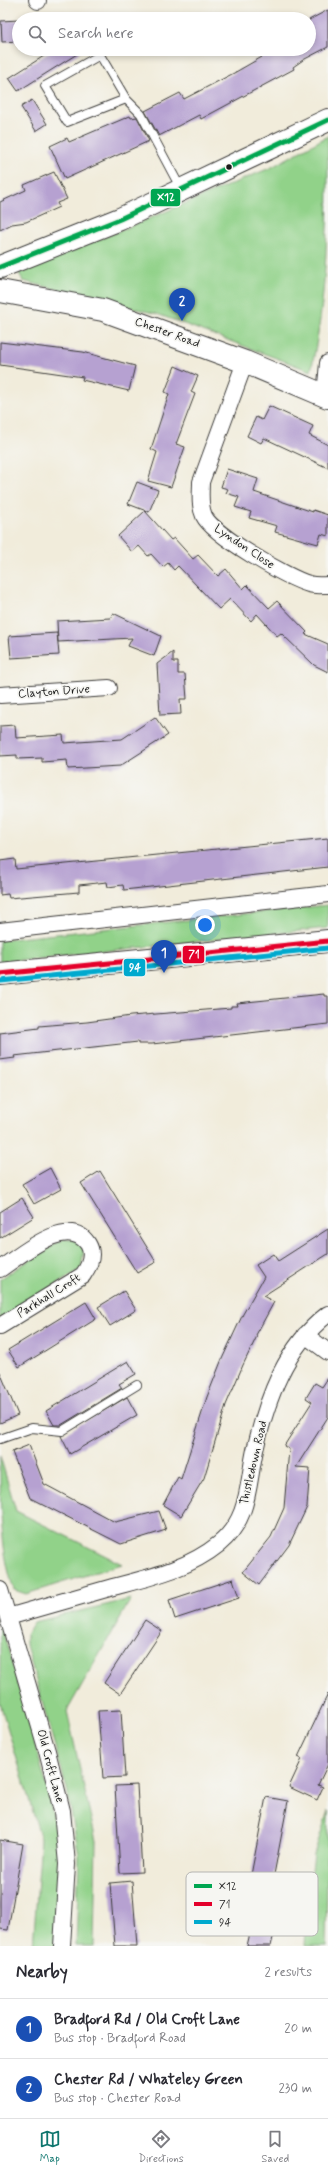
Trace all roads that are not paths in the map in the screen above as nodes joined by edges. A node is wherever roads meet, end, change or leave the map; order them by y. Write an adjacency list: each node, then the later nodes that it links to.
1 (98, 56): 3 (lane)
2 (101, 56): 3 (lane)
3 (126, 99): 5 (lane)
4 (328, 120): 5 (main road)
5 (181, 190): 6 (main road)
6 (0, 267)
7 (0, 290): 8 (main road, Chester Road)
8 (245, 362): 10 (main road, Chester Road); 11 (street, Lyndon Close)
9 (328, 363): 10 (street)
10 (327, 396)
11 (328, 585)
12 (109, 688): 13 (street, Clayton Drive)
13 (0, 695)
14 (328, 894): 15 (street)
15 (0, 931)
16 (328, 942): 17 (main road)
17 (0, 974)
18 (0, 1269): 20 (street, Parkhall Croft)
19 (328, 1314): 21 (street, Thistledown Road)
20 (0, 1326)
21 (306, 1335): 22 (street); 26 (street, Thistledown Road)
22 (328, 1352)
23 (137, 1385): 24 (lane)
24 (0, 1439)
25 (0, 1590): 26 (street, Old Croft Lane)
26 (8, 1617): 27 (street, Old Croft Lane)
27 (62, 1946)

